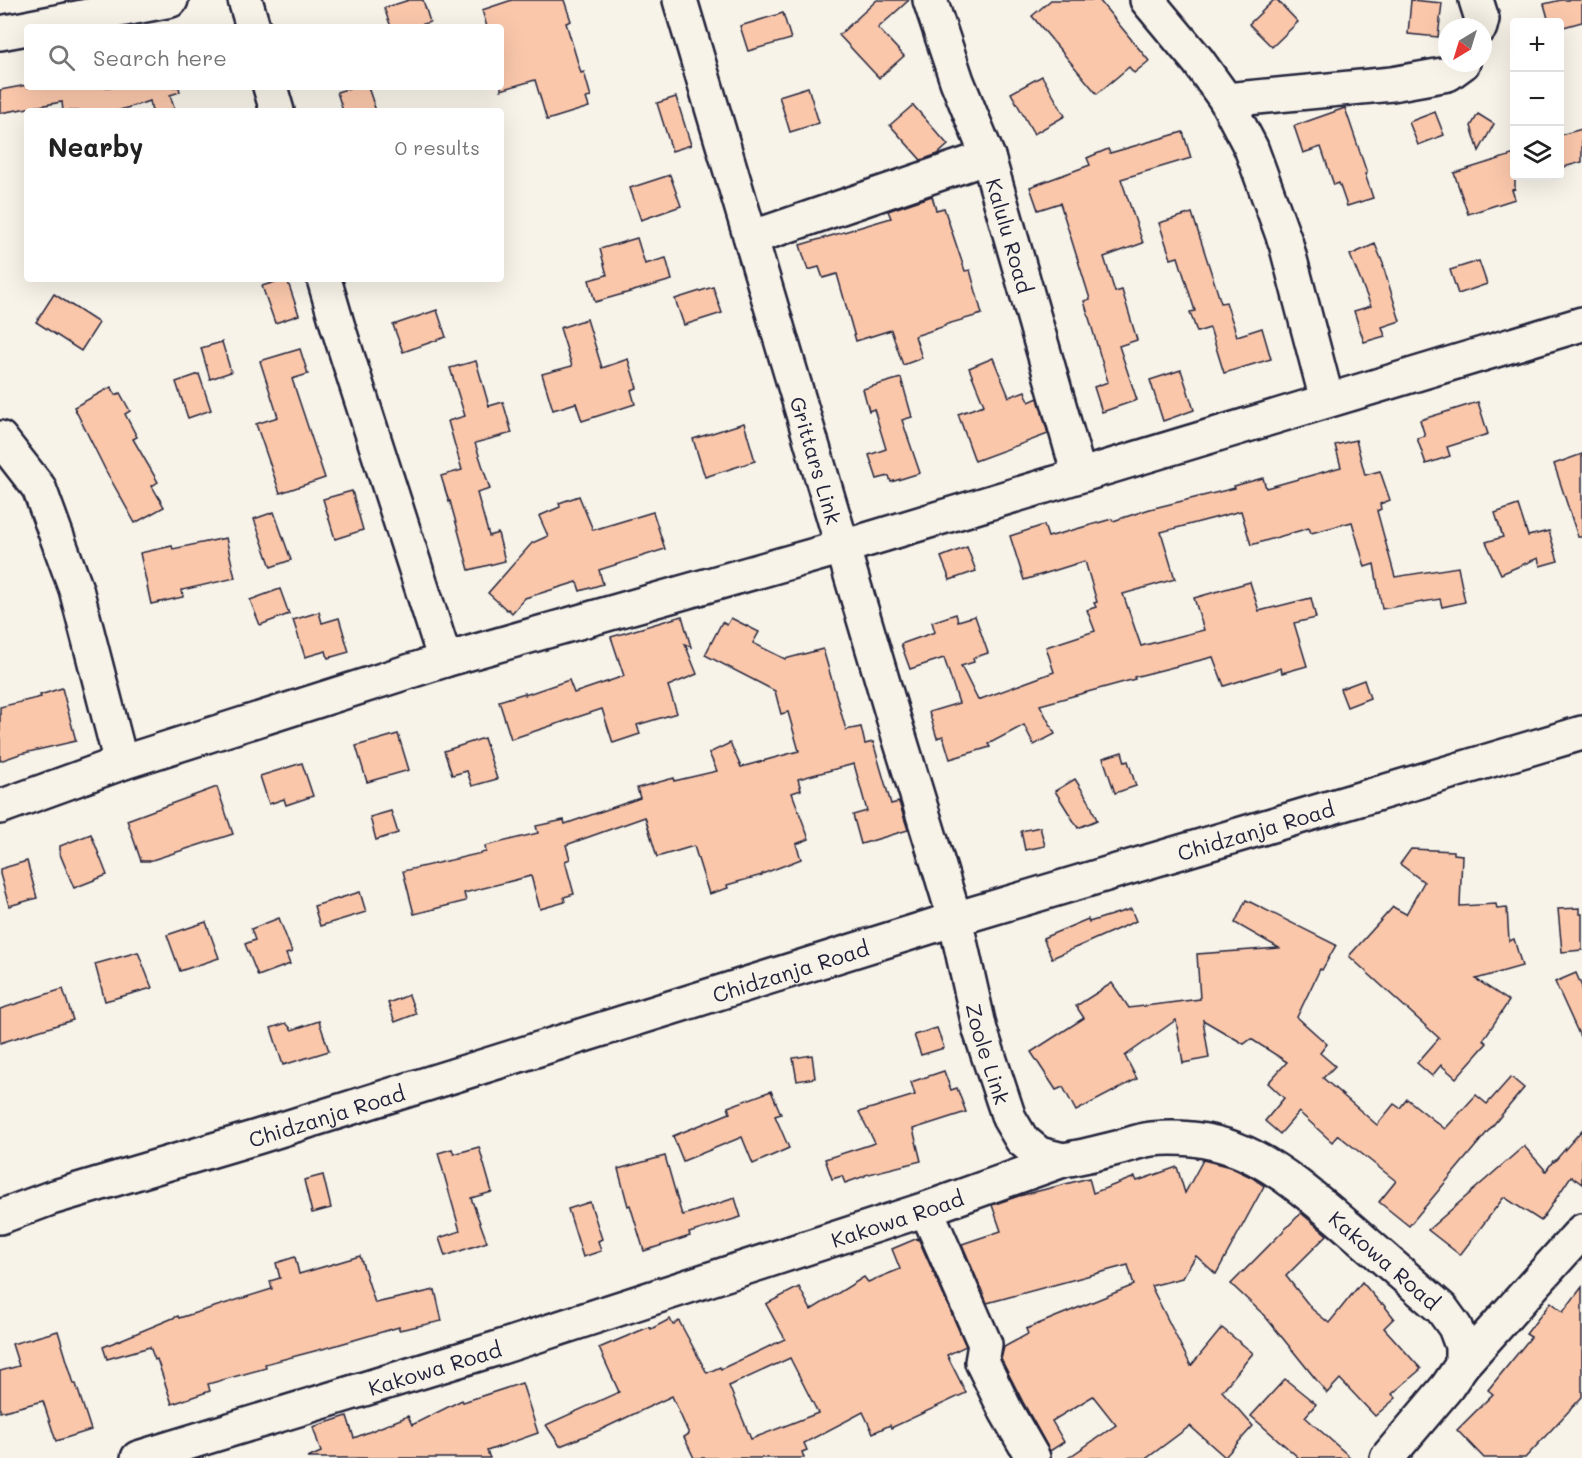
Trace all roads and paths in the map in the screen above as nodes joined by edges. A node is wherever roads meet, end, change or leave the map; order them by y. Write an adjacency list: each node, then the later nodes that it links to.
1 (171, 0): 8 (street)
2 (245, 0): 9 (street)
3 (680, 0): 17 (street, Grittars Link)
4 (930, 0): 16 (street, Kalulu Road)
5 (1147, 0): 14 (street)
6 (1476, 0): 7 (street)
7 (1482, 18)
8 (45, 24)
9 (252, 24)
10 (24, 28): 11 (street)
11 (0, 33)
12 (1451, 72): 14 (street)
13 (271, 90): 15 (street)
14 (1226, 100): 20 (street)
15 (276, 108)
16 (988, 157): 17 (street); 22 (street, Kalulu Road)
17 (751, 238): 23 (street, Grittars Link)
18 (325, 282): 24 (street)
19 (1582, 324): 20 (street)
20 (1327, 400): 22 (street)
21 (0, 438): 26 (street)
22 (1079, 475): 23 (street)
23 (843, 547): 24 (street); 28 (street, Grittars Link)
24 (445, 660): 26 (street)
25 (1582, 733): 28 (street, Chidzanja Road)
26 (121, 763): 27 (street)
27 (0, 807)
28 (955, 920): 29 (street, Zoole Link); 31 (street, Chidzanja Road)
29 (1063, 1160): 30 (street, Kakowa Road); 33 (street, Kakowa Road)
30 (927, 1209): 34 (street, Kakowa Road); 35 (street)
31 (0, 1217)
32 (1582, 1231): 33 (street)
33 (1462, 1365): 36 (street)
34 (138, 1458)
35 (1033, 1458)
36 (1388, 1458)

